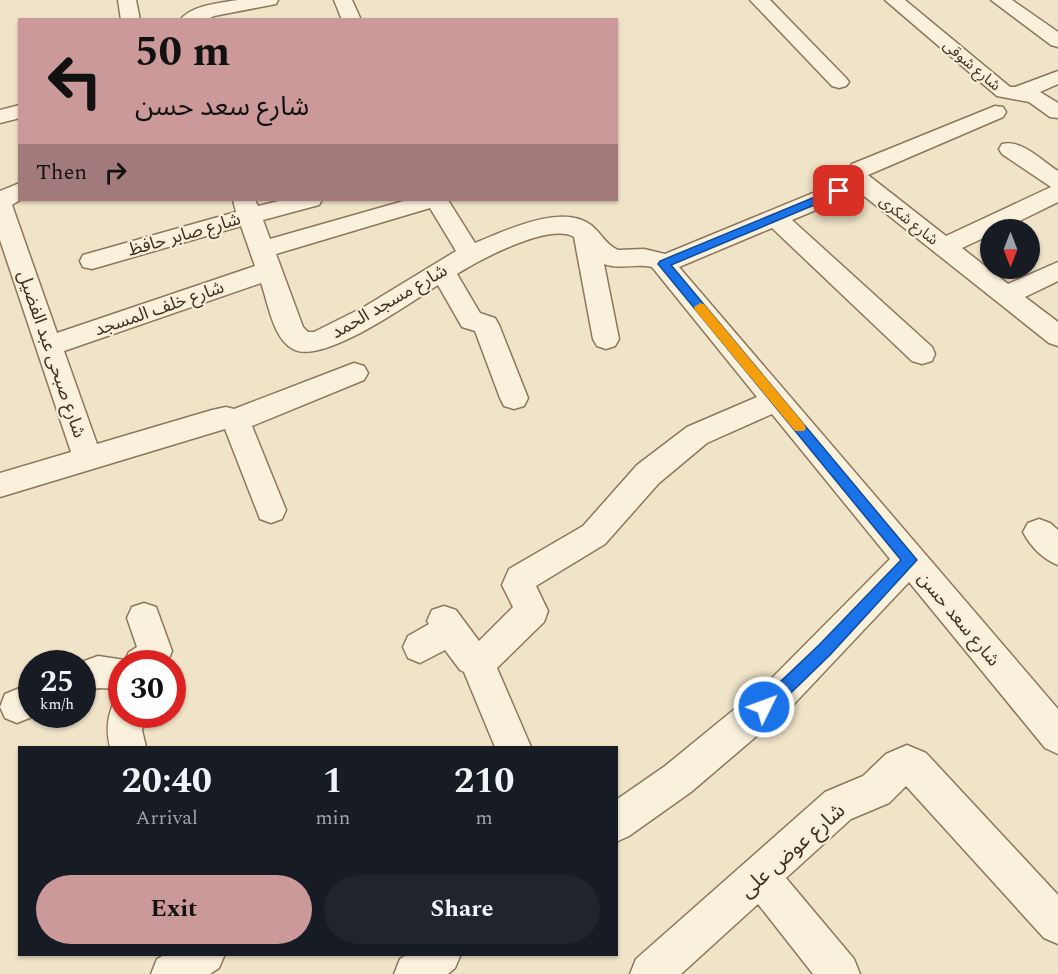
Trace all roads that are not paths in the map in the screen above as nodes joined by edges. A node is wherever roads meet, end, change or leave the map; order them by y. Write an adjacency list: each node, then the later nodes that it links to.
1 (127, 0): 7 (street)
2 (269, 0): 8 (street)
3 (343, 0): 9 (street)
4 (759, 0): 12 (street)
5 (894, 0): 13 (street, شارع شوقى)
6 (1000, 0): 10 (street)
7 (130, 18)
8 (193, 18)
9 (351, 18)
10 (1058, 41)
11 (1058, 77): 13 (street)
12 (839, 82)
13 (1017, 94): 16 (street, شارع شوقى)
14 (18, 112): 17 (street)
15 (995, 112): 19 (street, شارع شكرى)
16 (1058, 112)
17 (0, 117)
18 (1010, 149): 20 (street)
19 (861, 182): 27 (street); 29 (street, شارع شكرى)
20 (1058, 182)
21 (18, 191): 39 (street, شارع صبحى عبد الفضيل)
22 (1058, 193): 29 (street)
23 (302, 201): 26 (street, شارع صابر حافظ)
24 (429, 201): 31 (street, شارع خلف المسجد)
25 (438, 201): 30 (street)
26 (247, 207): 31 (street, شارع مسجد الحمد); 32 (street, شارع صابر حافظ)
27 (775, 218): 33 (street); 40 (street)
28 (586, 236): 30 (street, شارع مسجد الحمد); 33 (street); 38 (street)
29 (943, 247): 36 (street, شارع شكرى)
30 (470, 254): 34 (street, شارع مسجد الحمد)
31 (266, 260): 34 (street, شارع مسجد الحمد); 39 (street, شارع خلف المسجد)
32 (92, 261)
33 (664, 264): 43 (street, شارع سعد حسن)
34 (442, 270): 42 (street)
35 (1058, 270): 36 (street)
36 (1005, 296): 37 (street, شارع شكرى)
37 (1058, 336)
38 (606, 339)
39 (49, 346): 45 (street, شارع صبحى عبد الفضيل)
40 (922, 354)
41 (354, 373): 44 (street)
42 (514, 398)
43 (777, 400): 48 (street, شارع سعد حسن); 52 (street)
44 (236, 421): 45 (street); 47 (street)
45 (88, 460): 46 (street)
46 (0, 485)
47 (272, 510)
48 (910, 560): 54 (street, شارع سعد حسن); 57 (street)
49 (144, 618): 51 (street)
50 (420, 647): 52 (street)
51 (155, 650)
52 (477, 661): 56 (street)
53 (125, 728): 55 (street)
54 (1058, 736)
55 (128, 746)
56 (513, 746)
57 (618, 822)
58 (760, 876): 59 (street, شارع عوض على); 62 (street, شارع عوض على); 63 (street)
59 (1058, 924)
60 (438, 956): 61 (street)
61 (415, 974)
62 (651, 974)
63 (839, 974)

